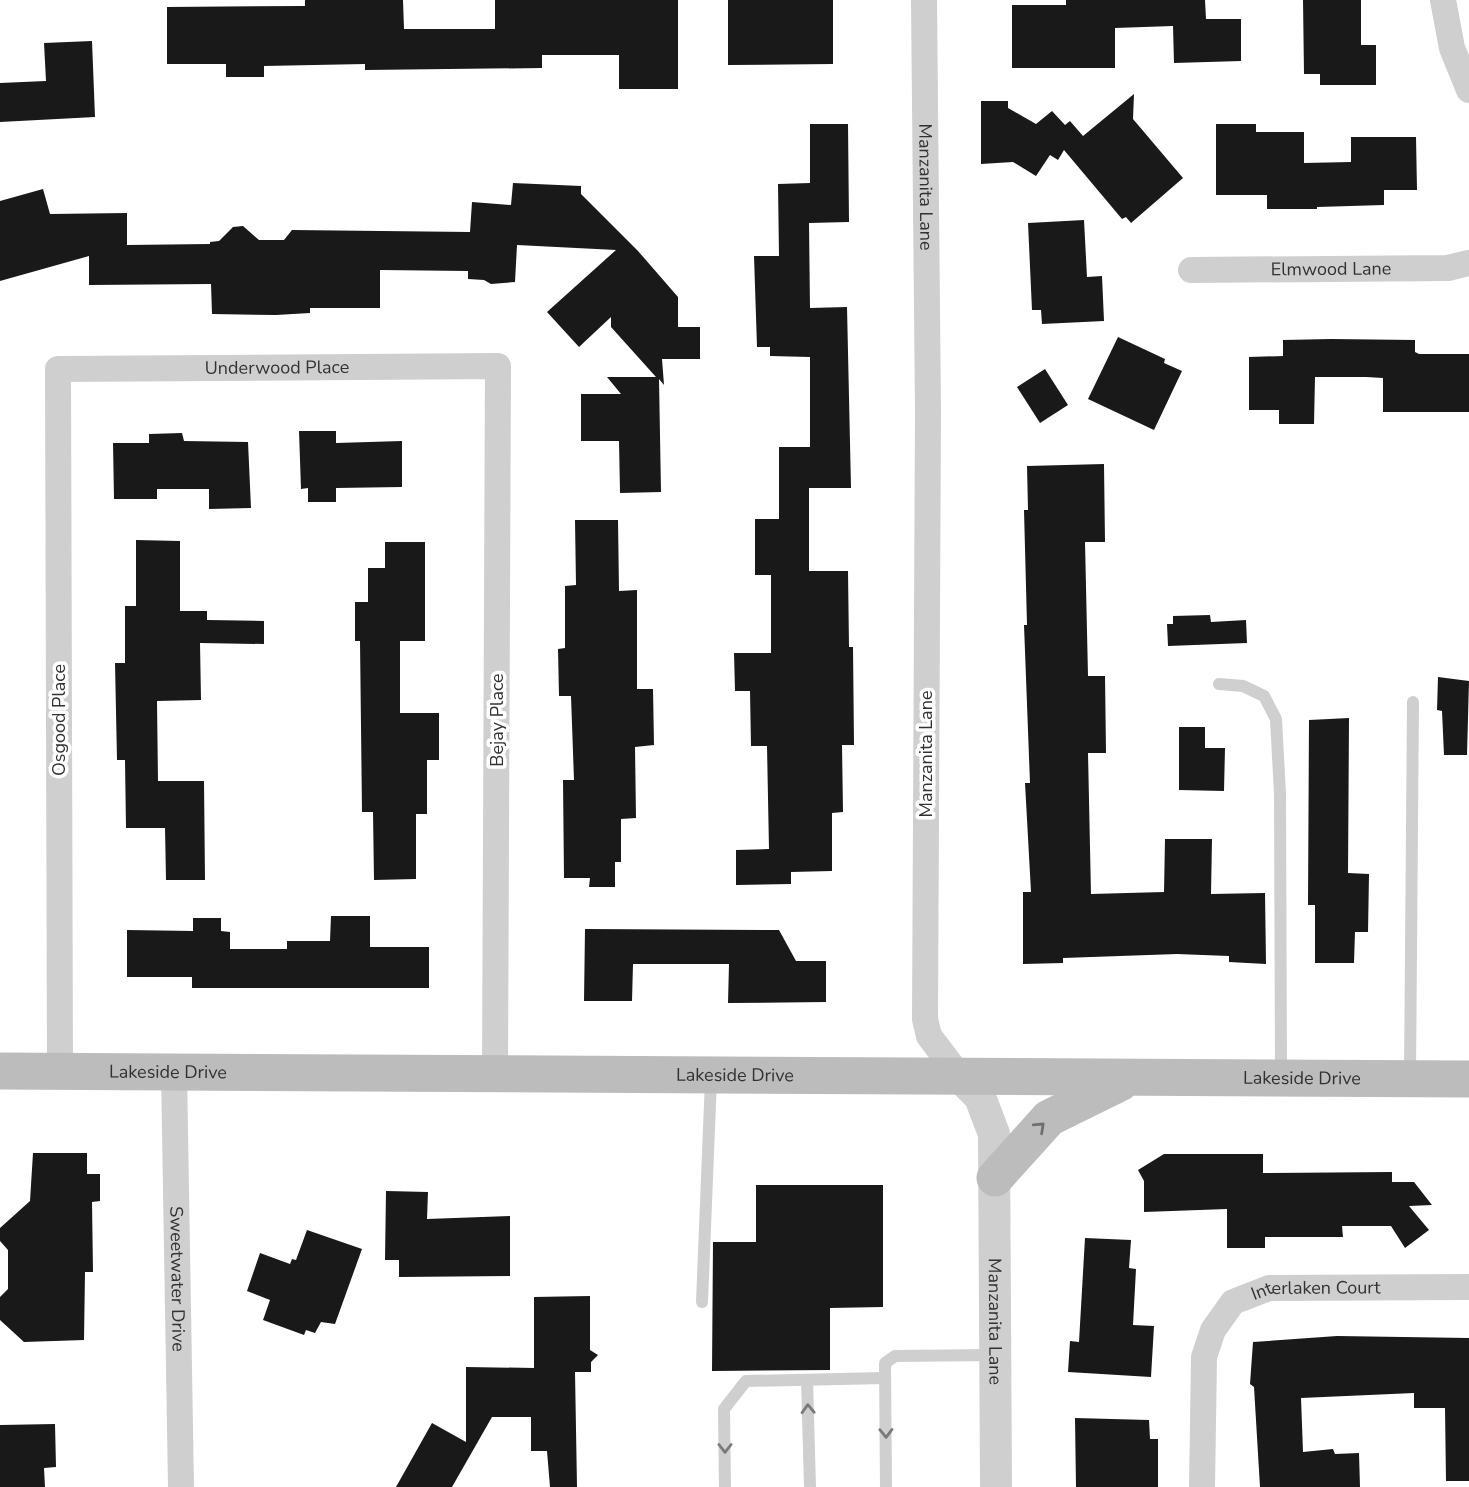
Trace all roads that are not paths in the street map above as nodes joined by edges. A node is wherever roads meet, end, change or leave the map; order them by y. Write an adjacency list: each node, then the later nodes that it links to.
1 (924, 0): 15 (street, Manzanita Lane)
2 (1443, 0): 3 (street)
3 (1469, 90)
4 (1469, 262): 5 (street, Elmwood Lane)
5 (1191, 270)
6 (498, 366): 7 (street, Underwood Place); 13 (street, Bejay Place)
7 (58, 369): 12 (street, Osgood Place)
8 (1219, 684): 17 (lane)
9 (1413, 702): 18 (lane)
10 (0, 1071): 12 (main road, Lakeside Drive)
11 (174, 1071): 12 (main road, Lakeside Drive); 13 (main road, Lakeside Drive); 26 (street, Sweetwater Drive)
12 (60, 1072)
13 (495, 1074): 14 (main road, Lakeside Drive)
14 (711, 1075): 15 (main road, Lakeside Drive); 22 (lane)
15 (961, 1078): 16 (main road, Lakeside Drive); 20 (street, Manzanita Lane)
16 (1128, 1079): 17 (main road, Lakeside Drive); 20 (main road, one-way to 16)
17 (1282, 1079): 18 (main road, Lakeside Drive)
18 (1410, 1079): 19 (main road, Lakeside Drive)
19 (1469, 1079)
20 (995, 1178): 23 (street, Manzanita Lane)
21 (1469, 1287): 31 (street, Interlaken Court)
22 (702, 1302)
23 (996, 1355): 24 (lane); 30 (street, Manzanita Lane)
24 (885, 1378): 25 (lane); 29 (lane, one-way to 29)
25 (807, 1380): 27 (lane, one-way to 27); 28 (lane, one-way to 25)
26 (181, 1487)
27 (725, 1487)
28 (810, 1487)
29 (886, 1487)
30 (996, 1487)
31 (1202, 1487)

